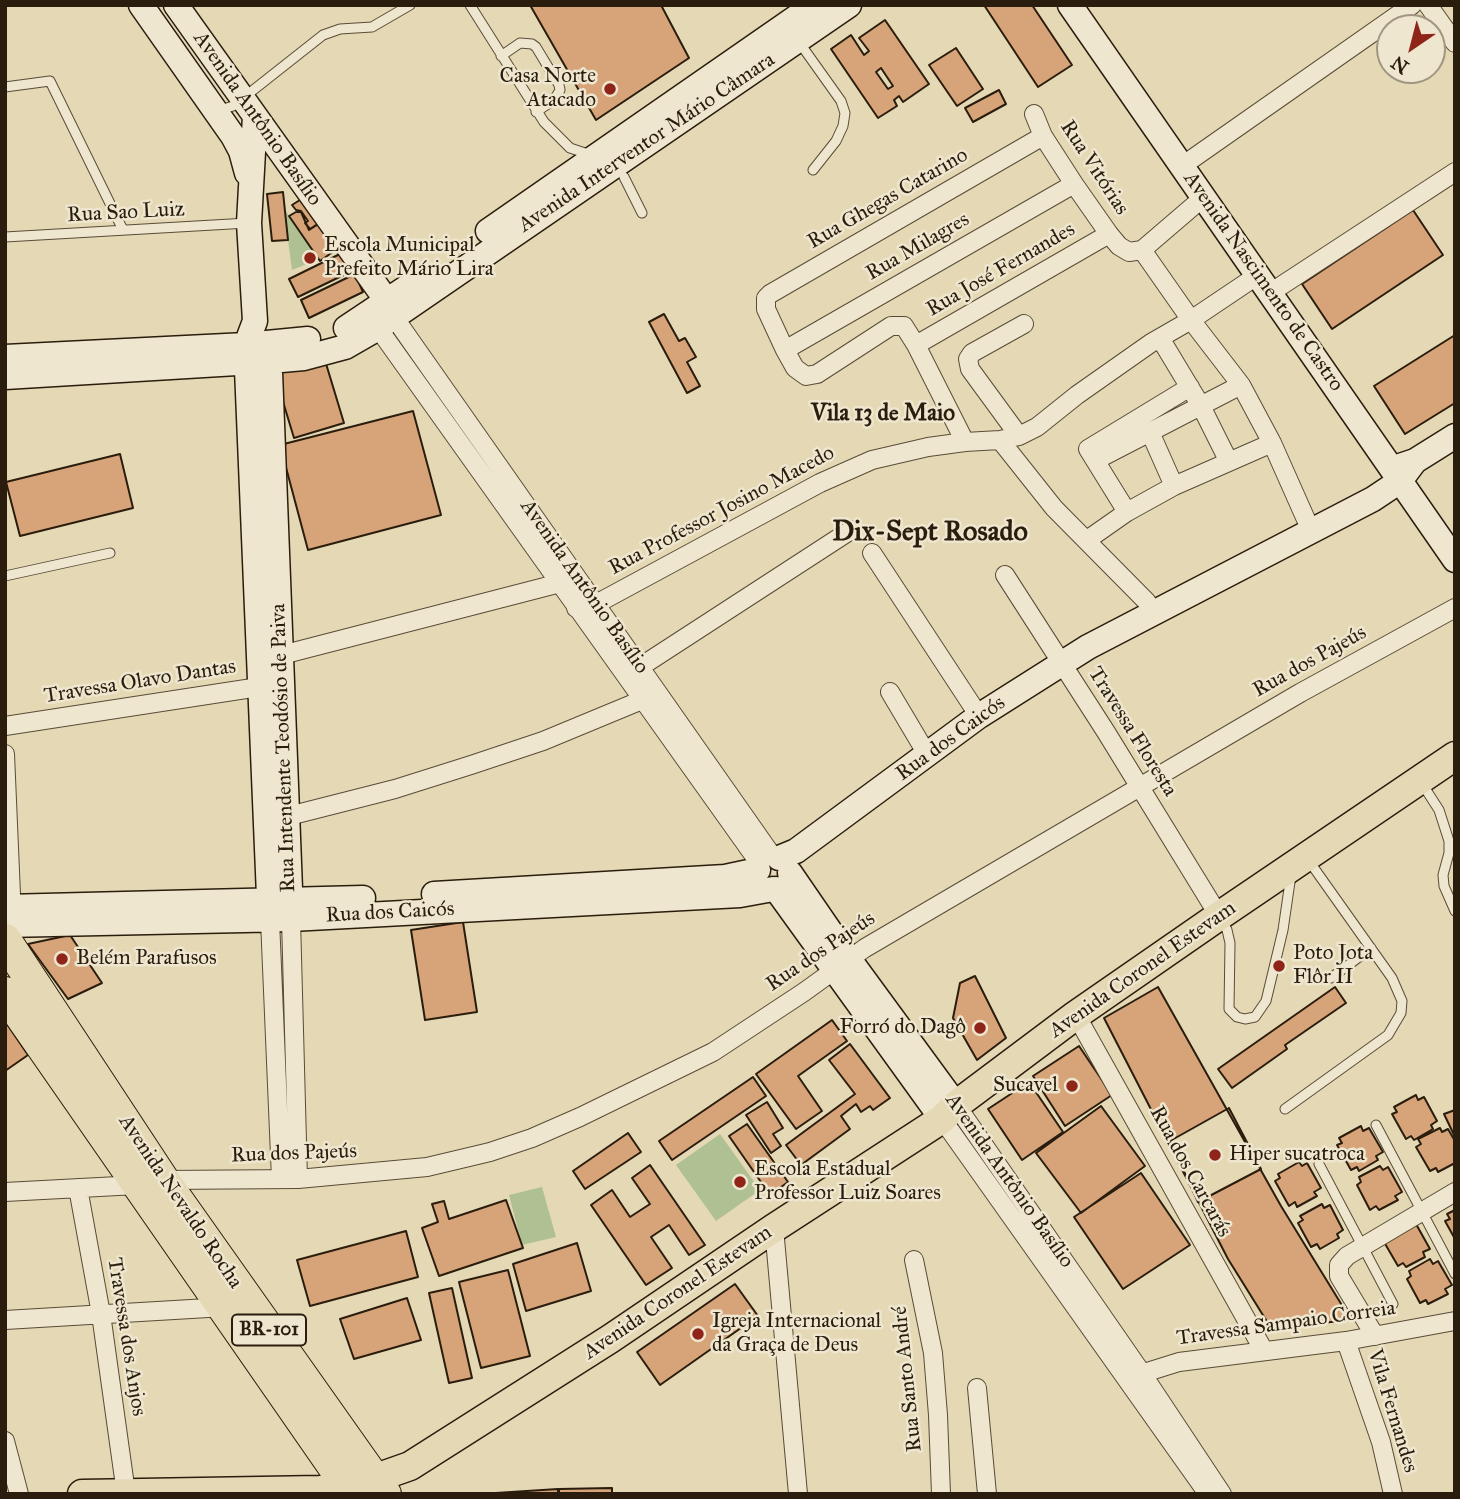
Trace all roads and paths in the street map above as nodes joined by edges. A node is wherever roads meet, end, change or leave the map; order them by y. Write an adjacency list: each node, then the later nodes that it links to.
1 (141, 5): 15 (street, Avenida Antônio Basílio)
2 (176, 5): 14 (street, Avenida Antônio Basílio)
3 (410, 5): 14 (lane)
4 (470, 5): 12 (lane)
5 (814, 5): 19 (street, Avenida Interventor Mário Câmara)
6 (849, 5): 10 (street, Avenida Interventor Mário Câmara)
7 (1070, 5): 20 (street, Avenida Nascimento de Castro)
8 (1412, 5): 20 (street)
9 (1428, 5): 11 (street)
10 (798, 40): 19 (street, Avenida Interventor Mário Câmara); 21 (lane)
11 (1455, 43)
12 (501, 56): 16 (lane); 16 (lane)
13 (5, 87): 28 (lane)
14 (248, 107): 15 (lane); 24 (street, Rua Intendente Teodósio de Paiva); 33 (street, Avenida Antônio Basílio)
15 (216, 111): 24 (street, Avenida Antônio Basílio)
16 (536, 112): 19 (lane)
17 (1034, 114): 18 (street, Rua Vitórias)
18 (1043, 136): 23 (street, Rua Vitórias); 38 (street, Rua Ghegas Catarino)
19 (613, 161): 26 (lane); 33 (street, Avenida Interventor Mário Câmara)
20 (1182, 166): 25 (street, Avenida Nascimento de Castro)
21 (813, 170)
22 (1455, 172): 32 (street, Rua Professor Josino Macedo)
23 (1074, 184): 30 (street, Rua Vitórias); 38 (street, Rua Milagres)
24 (250, 190): 27 (street, Rua Intendente Teodósio de Paiva)
25 (1205, 197): 31 (street); 32 (street, Avenida Nascimento de Castro)
26 (642, 214)
27 (249, 223): 28 (lane, Rua Sao Luiz); 39 (street, Rua Intendente Teodósio de Paiva)
28 (123, 230): 29 (lane, Rua Sao Luiz)
29 (5, 237)
30 (1114, 240): 31 (street); 37 (street, Rua José Fernandes)
31 (1142, 250): 34 (street)
32 (1264, 284): 34 (street, Rua Professor Josino Macedo); 53 (street, Avenida Nascimento de Castro)
33 (386, 316): 39 (street, Avenida Interventor Mário Câmara); 64 (street, Avenida Antônio Basílio); 65 (street, Avenida Antônio Basílio)
34 (1191, 320): 36 (street, Rua Professor Josino Macedo); 42 (street)
35 (1024, 324): 46 (street)
36 (1160, 338): 43 (street); 46 (street, Rua Professor Josino Macedo)
37 (916, 345): 38 (street); 49 (street)
38 (785, 350)
39 (258, 353): 40 (street, Avenida Interventor Mário Câmara); 41 (street, Avenida Interventor Mário Câmara); 71 (street, Rua Intendente Teodósio de Paiva)
40 (5, 357)
41 (5, 377)
42 (1241, 385): 44 (street); 50 (street)
43 (1190, 387): 44 (street); 51 (street)
44 (1201, 406): 45 (street); 52 (street)
45 (1150, 432): 51 (street); 54 (street)
46 (1019, 436): 48 (street, Rua Professor Josino Macedo)
47 (1455, 436): 53 (street, Rua dos Caicós)
48 (999, 440): 49 (street, Rua Professor Josino Macedo); 58 (street)
49 (965, 442): 67 (street, Rua Professor Josino Macedo)
50 (1272, 443): 52 (street); 56 (street)
51 (1096, 460): 55 (street)
52 (1229, 462): 54 (street)
53 (1396, 474): 56 (street, Rua dos Caicós); 61 (street, Avenida Nascimento de Castro)
54 (1174, 486): 55 (street)
55 (1127, 512): 58 (street)
56 (1308, 525): 66 (street, Rua dos Caicós); 70 (street, Rua dos Caicós)
57 (851, 530): 73 (street)
58 (1087, 540): 66 (street)
59 (110, 553): 63 (lane)
60 (872, 553): 77 (street)
61 (1455, 560)
62 (1005, 575): 72 (street, Travessa Floresta)
63 (5, 576)
64 (579, 579): 65 (street); 67 (street, Avenida Antônio Basílio)
65 (558, 583): 68 (street, Avenida Antônio Basílio); 71 (street)
66 (1147, 602): 70 (street, Rua dos Caicós)
67 (596, 604): 68 (street, Rua Professor Josino Macedo); 73 (street, Avenida Antônio Basílio)
68 (576, 608): 76 (street, Avenida Antônio Basílio)
69 (1455, 608): 83 (street, Rua dos Pajeús)
70 (1110, 634): 72 (street, Rua dos Caicós)
71 (270, 658): 74 (street, Rua Intendente Teodósio de Paiva)
72 (1062, 664): 77 (street, Rua dos Caicós); 83 (street, Travessa Floresta)
73 (640, 667): 86 (street, Avenida Antônio Basílio)
74 (271, 685): 78 (street, Travessa Olavo Dantas); 84 (street, Rua Intendente Teodósio de Paiva)
75 (890, 692): 80 (street)
76 (642, 701): 84 (street); 86 (street, Avenida Antônio Basílio)
77 (979, 716): 80 (street, Rua dos Caicós)
78 (5, 726)
79 (5, 754): 87 (street)
80 (928, 756): 86 (street, Rua dos Caicós)
81 (1455, 757): 82 (main road, Avenida Coronel Estevam)
82 (1420, 780): 85 (main road, Avenida Coronel Estevam); 89 (lane)
83 (1139, 786): 90 (street, Travessa Floresta); 93 (street, Rua dos Pajeús)
84 (277, 819): 88 (street, Rua Intendente Teodósio de Paiva)
85 (1299, 862): 90 (main road, Avenida Coronel Estevam); 90 (lane); 92 (lane)
86 (777, 869): 88 (street, Rua dos Caicós); 93 (street, Avenida Antônio Basílio)
87 (8, 878): 91 (street)
88 (280, 909): 91 (street, Rua dos Caicós); 101 (street, Rua Intendente Teodósio de Paiva)
89 (1455, 911)
90 (1219, 916): 96 (main road, Avenida Coronel Estevam)
91 (8, 921): 102 (highway, Avenida Nevaldo Rocha / BR-101)
92 (1371, 948): 94 (lane); 97 (lane)
93 (841, 964): 98 (street, Avenida Antônio Basílio); 101 (street, Rua dos Pajeús)
94 (1331, 978)
95 (5, 993): 102 (highway, Avenida Nevaldo Rocha / BR-101)
96 (1076, 1016): 98 (main road, Avenida Coronel Estevam); 118 (street, Rua dos Carcarás)
97 (1284, 1108)
98 (949, 1112): 107 (main road, Avenida Coronel Estevam); 119 (street, Avenida Antônio Basílio)
99 (1376, 1125): 106 (lane)
100 (1319, 1164): 108 (lane)
101 (290, 1179): 102 (street, Rua dos Pajeús)
102 (150, 1182): 103 (street, Rua dos Pajeús); 112 (highway, Avenida Nevaldo Rocha / BR-101); 122 (highway, Avenida Nevaldo Rocha / BR-101)
103 (78, 1188): 104 (street, Rua dos Pajeús); 113 (street, Travessa dos Anjos)
104 (5, 1192)
105 (1455, 1192): 106 (street)
106 (1423, 1211): 108 (street); 110 (lane)
107 (774, 1228): 122 (main road, Avenida Coronel Estevam); 126 (street)
108 (1364, 1245): 111 (lane); 116 (street)
109 (914, 1259): 127 (street, Rua Santo André)
110 (1455, 1273)
111 (1394, 1304)
112 (225, 1307): 113 (street); 122 (highway, Avenida Nevaldo Rocha / BR-101)
113 (101, 1314): 114 (street); 123 (street, Travessa dos Anjos)
114 (5, 1320)
115 (1455, 1321): 116 (street, Travessa Sampaio Correia)
116 (1375, 1336): 117 (street, Travessa Sampaio Correia)
117 (1346, 1341): 118 (street, Travessa Sampaio Correia); 131 (street, Vila Fernandes)
118 (1264, 1350): 119 (street, Travessa Sampaio Correia)
119 (1134, 1376): 129 (street, Avenida Antônio Basílio); 130 (street, Avenida Antônio Basílio)
120 (977, 1388): 128 (street)
121 (5, 1441): 124 (street)
122 (365, 1489): 123 (main road, Avenida Coronel Estevam)
123 (126, 1493): 125 (main road, Avenida Coronel Estevam)
124 (19, 1494)
125 (82, 1494)
126 (797, 1494)
127 (941, 1494)
128 (987, 1494)
129 (1208, 1494)
130 (1222, 1494)
131 (1393, 1494)

